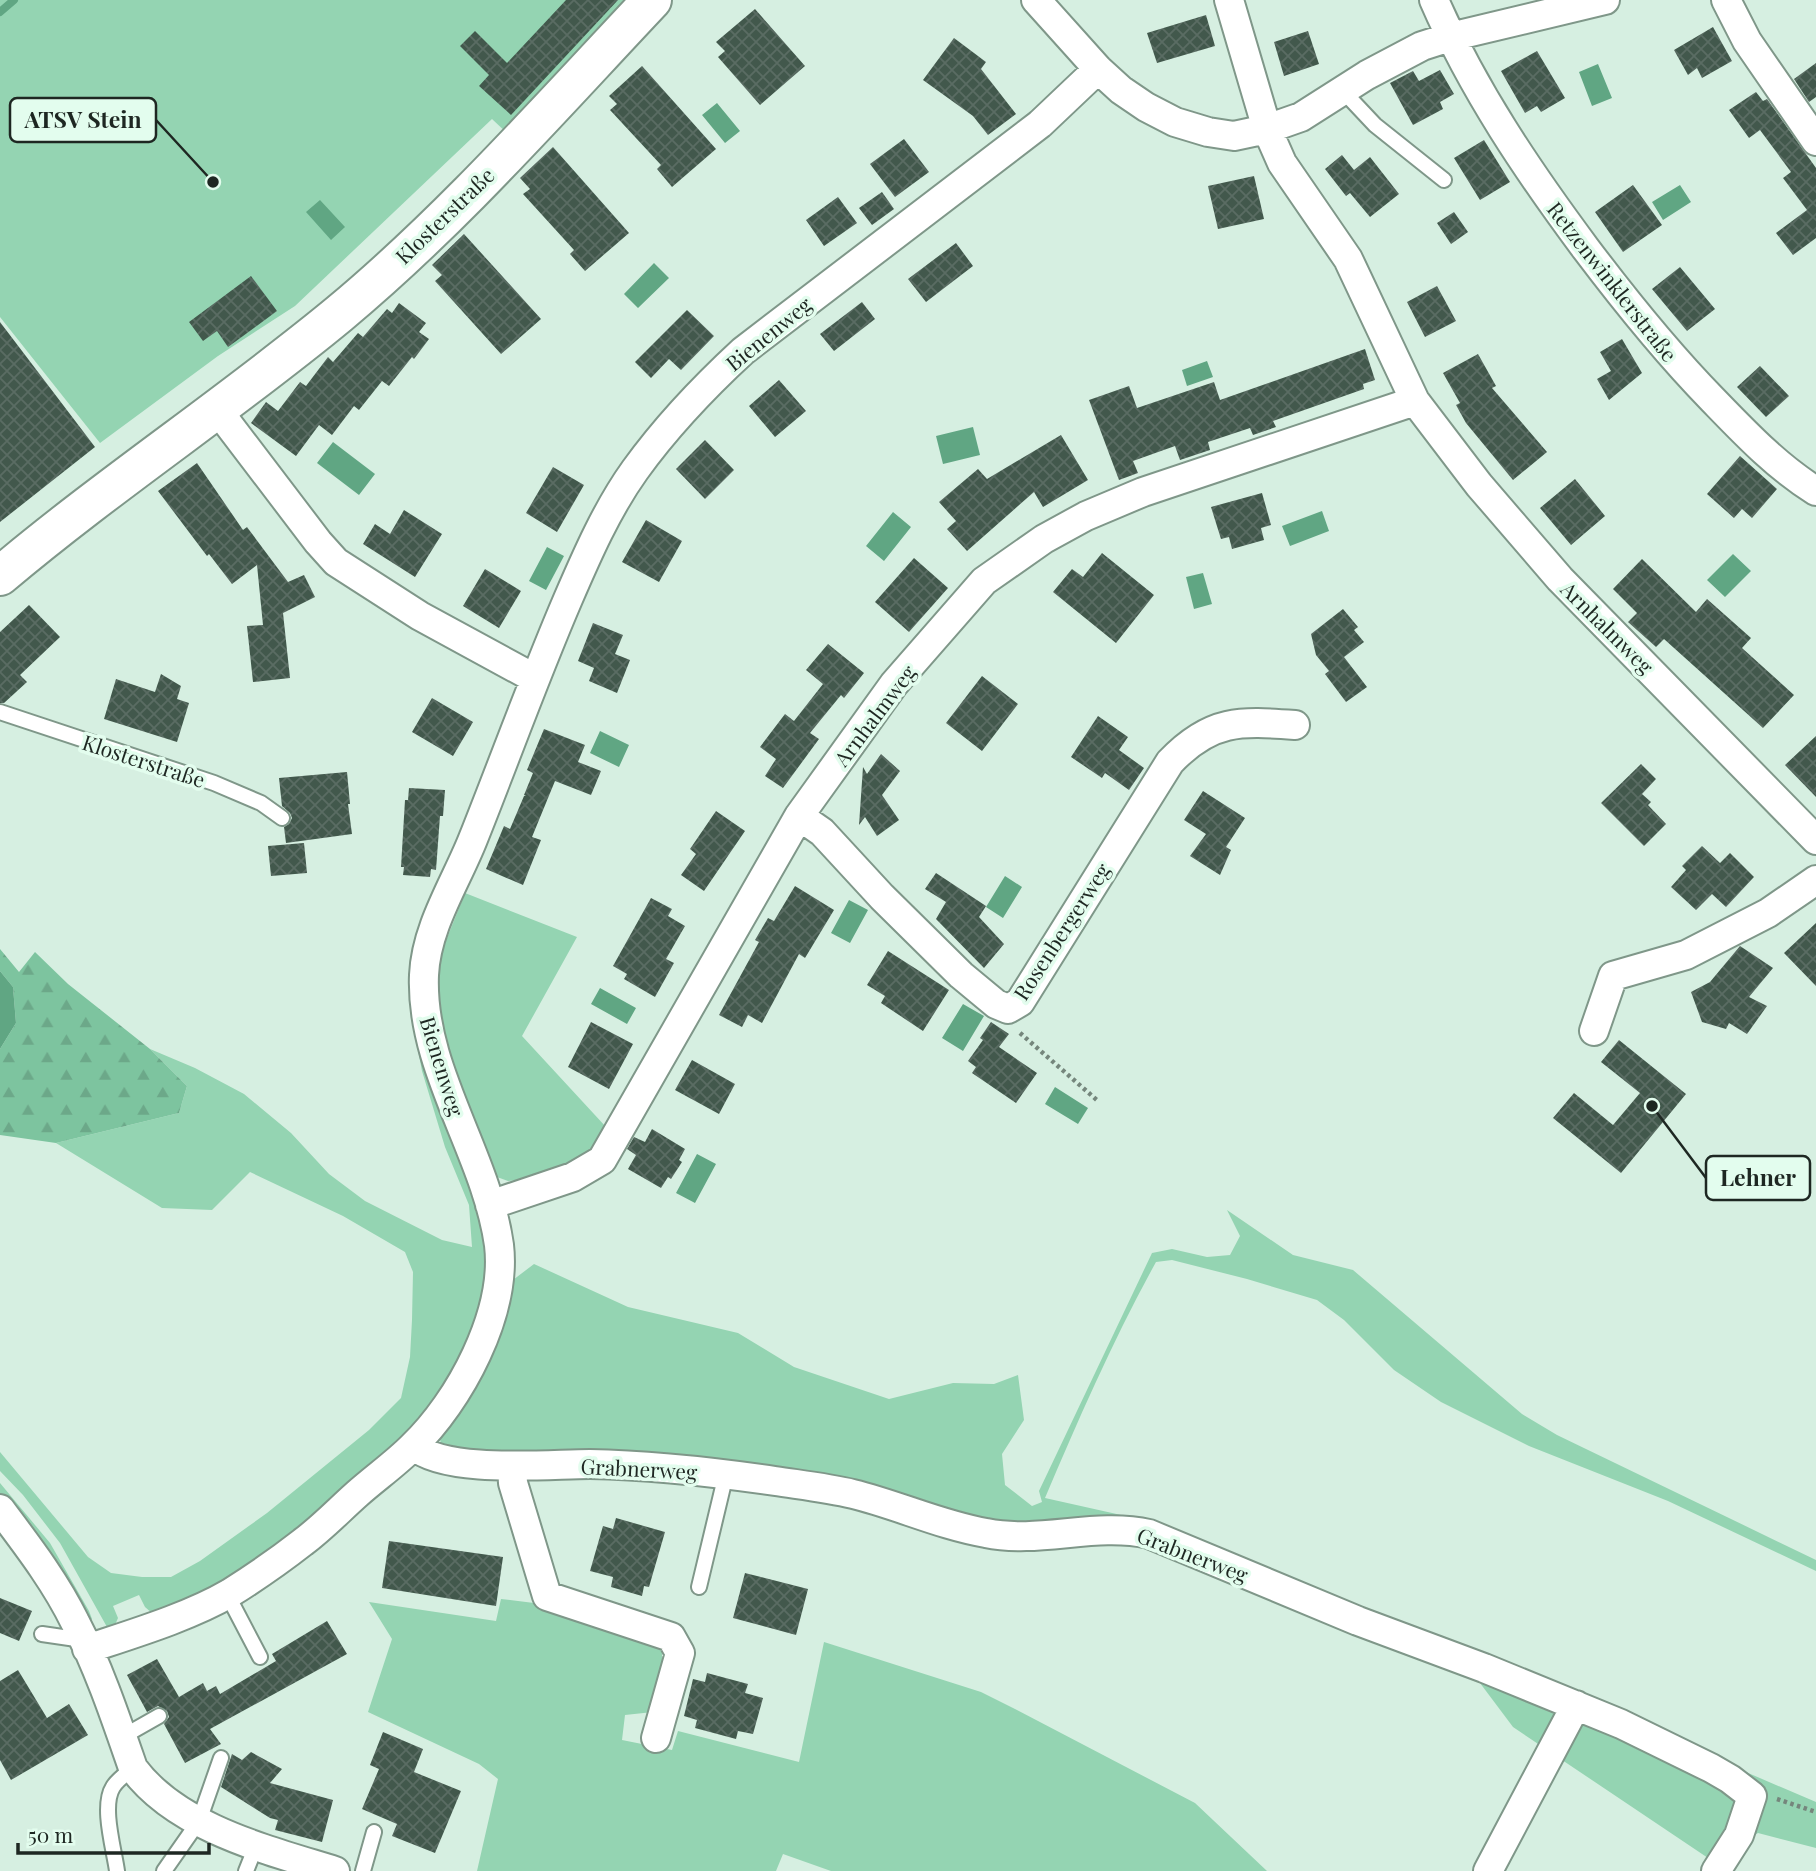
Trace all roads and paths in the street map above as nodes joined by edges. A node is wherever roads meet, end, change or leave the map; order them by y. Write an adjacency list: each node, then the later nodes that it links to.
1 (652, 0): 14 (street, Klosterstraße)
2 (1036, 0): 8 (street)
3 (1229, 0): 10 (street, Arnhalmweg)
4 (1434, 0): 7 (street, Retzenwinklerstraße)
5 (1605, 0): 7 (street)
6 (1726, 0): 11 (street)
7 (1450, 37): 9 (street); 15 (street, Retzenwinklerstraße)
8 (1098, 69): 10 (street); 17 (street, Bienenweg)
9 (1343, 91): 10 (street); 12 (lane)
10 (1267, 129): 13 (street, Arnhalmweg)
11 (1816, 141)
12 (1444, 180)
13 (1415, 401): 20 (street, Arnhalmweg); 22 (street, Arnhalmweg)
14 (216, 408): 16 (street, Klosterstraße); 17 (street)
15 (1816, 491)
16 (0, 576)
17 (534, 678): 27 (street, Bienenweg)
18 (0, 712): 21 (lane, Klosterstraße)
19 (1295, 725): 24 (street, Rosenbergerweg)
20 (799, 816): 24 (street, Rosenbergerweg); 27 (street, Arnhalmweg)
21 (282, 818)
22 (1816, 840)
23 (1816, 880): 25 (street)
24 (1008, 1009): 26 (path)
25 (1594, 1031)
26 (1098, 1101)
27 (490, 1205): 28 (street, Bienenweg)
28 (414, 1446): 29 (street, Grabnerweg); 33 (street)
29 (512, 1467): 30 (street, Grabnerweg); 40 (street)
30 (726, 1474): 32 (lane); 37 (street, Grabnerweg)
31 (0, 1509): 35 (street)
32 (699, 1587)
33 (227, 1594): 35 (street); 36 (lane)
34 (42, 1634): 35 (lane)
35 (85, 1644): 39 (street)
36 (260, 1657)
37 (1576, 1705): 43 (street, Grabnerweg); 52 (street)
38 (159, 1716): 39 (lane)
39 (122, 1737): 42 (street)
40 (656, 1738)
41 (221, 1758): 45 (lane)
42 (133, 1768): 45 (street); 48 (lane)
43 (1752, 1796): 44 (path); 53 (street)
44 (1816, 1812)
45 (199, 1821): 47 (street); 49 (lane)
46 (374, 1832): 51 (lane)
47 (251, 1858): 50 (street)
48 (117, 1871)
49 (164, 1871)
50 (335, 1871)
51 (362, 1871)
52 (1488, 1871)
53 (1716, 1871)

